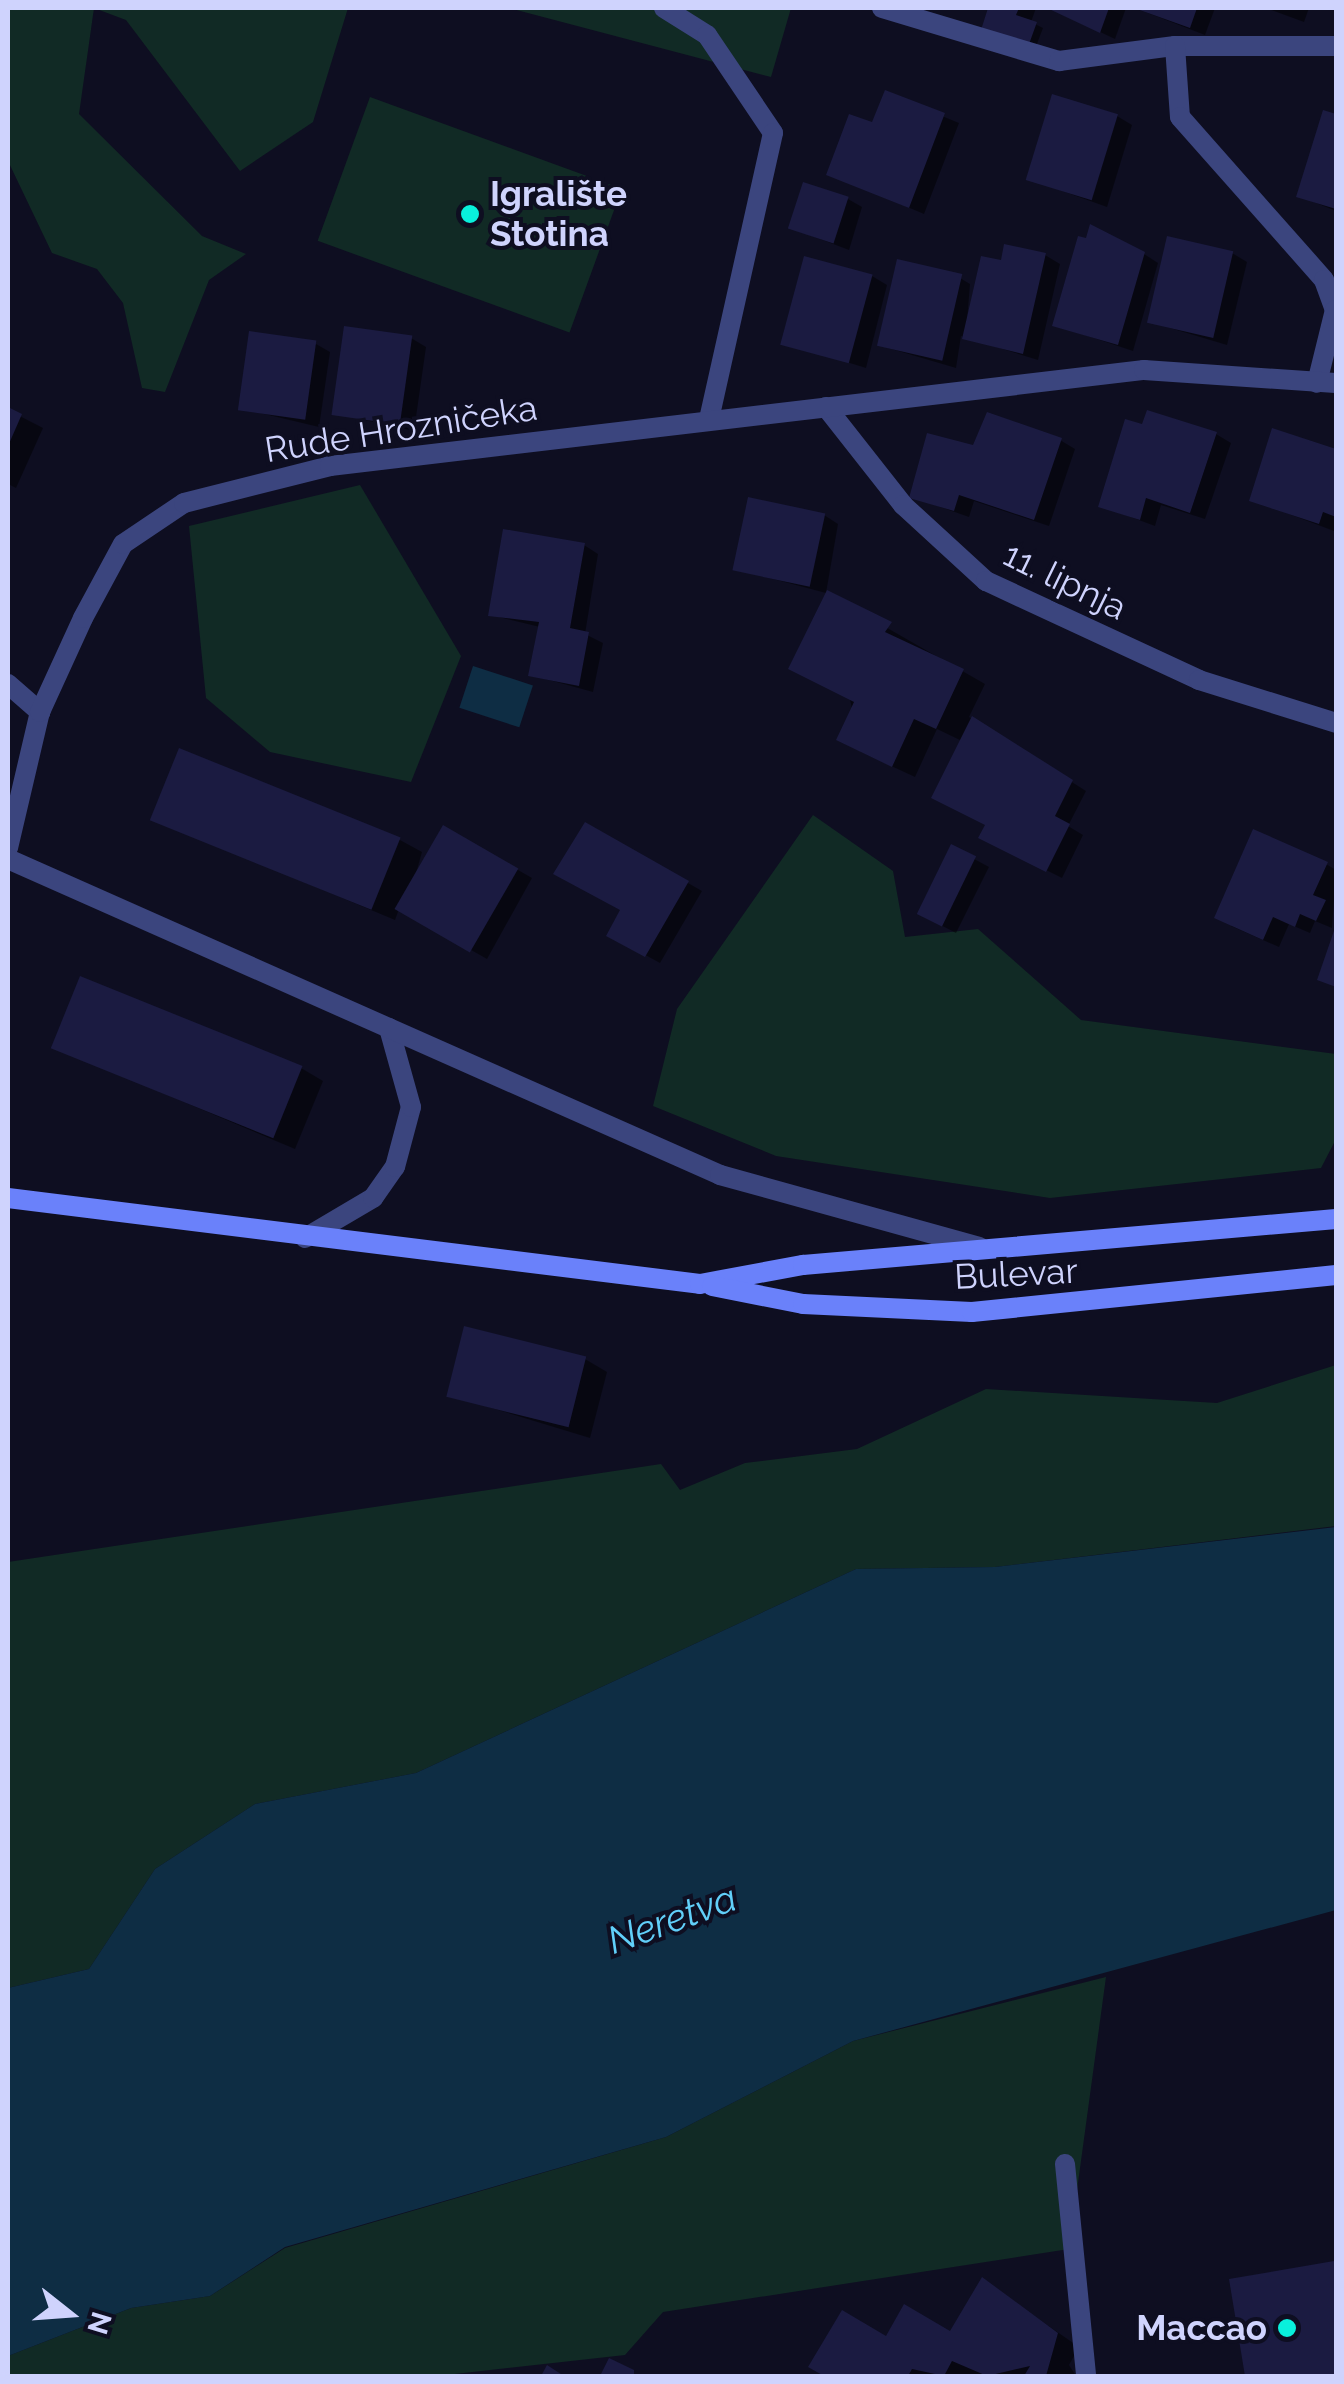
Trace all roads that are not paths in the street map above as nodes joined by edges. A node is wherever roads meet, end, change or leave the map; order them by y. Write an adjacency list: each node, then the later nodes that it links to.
1 (664, 8): 7 (street)
2 (882, 8): 3 (street)
3 (1174, 46): 4 (street); 5 (street)
4 (1336, 46)
5 (1327, 383): 6 (street)
6 (826, 406): 7 (street); 10 (street, 11. lipnja)
7 (710, 416): 9 (street, Rude Hrozničeka)
8 (8, 684): 9 (street)
9 (40, 712): 11 (street, Rude Hrozničeka)
10 (1336, 723)
11 (8, 848)
12 (8, 859): 13 (street)
13 (389, 1028): 16 (street); 17 (street)
14 (8, 1198): 16 (main road)
15 (1336, 1219): 17 (main road)
16 (304, 1239): 19 (main road)
17 (986, 1248): 19 (main road)
18 (1336, 1275): 19 (main road, Bulevar)
19 (700, 1284)
20 (1065, 2164): 21 (street)
21 (1086, 2376)

